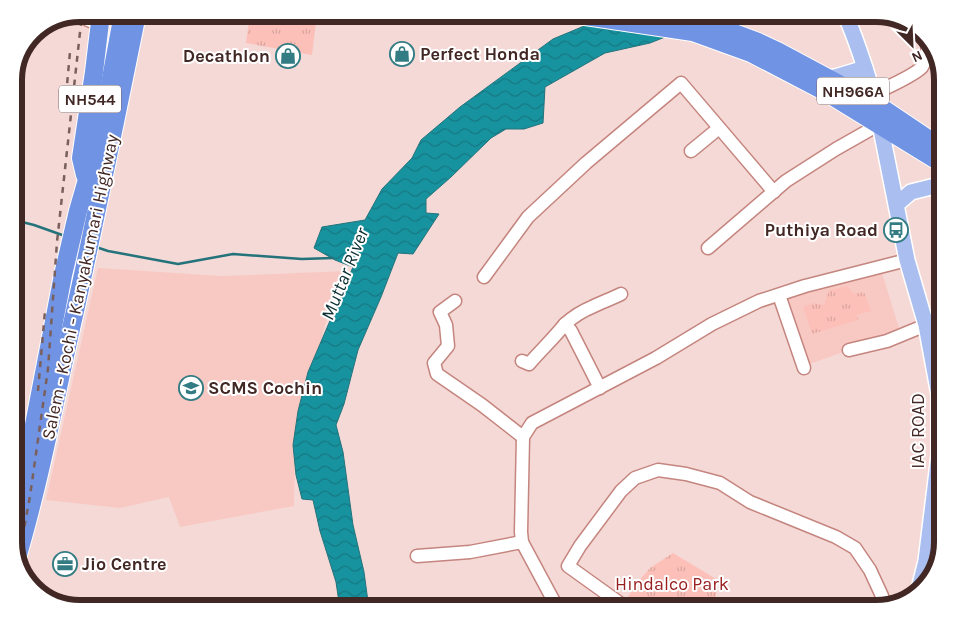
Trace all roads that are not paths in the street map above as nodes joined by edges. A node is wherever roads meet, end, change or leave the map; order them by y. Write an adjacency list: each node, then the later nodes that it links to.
1 (100, 23): 19 (highway, NH544)
2 (121, 23): 19 (highway, Salem - Kochi - Kanyakumari Highway)
3 (135, 23): 17 (highway, Salem - Kochi - Kanyakumari Highway / NH544)
4 (146, 23): 17 (highway)
5 (632, 23): 8 (highway, NH966A)
6 (705, 23): 8 (highway, NH966A)
7 (849, 23): 10 (main road, IAC ROAD)
8 (754, 47): 11 (highway, NH966A); 13 (highway, NH966A)
9 (926, 50): 12 (street)
10 (865, 68): 11 (main road); 12 (main road, IAC ROAD)
11 (827, 78): 12 (highway, NH966A)
12 (874, 99): 13 (main road, IAC ROAD); 15 (highway, NH966A)
13 (880, 124): 18 (highway, NH966A); 21 (street); 22 (main road, IAC ROAD)
14 (720, 128): 16 (street); 21 (street); 26 (street)
15 (934, 140)
16 (691, 151)
17 (109, 156): 23 (highway, Salem - Kochi - Kanyakumari Highway / NH544)
18 (934, 158)
19 (86, 183): 23 (highway, Salem - Kochi - Kanyakumari Highway / NH544)
20 (934, 187): 22 (main road)
21 (774, 192): 24 (street)
22 (897, 204): 25 (main road, IAC ROAD)
23 (86, 214): 38 (highway, Salem - Kochi - Kanyakumari Highway / NH544); 40 (highway, Salem - Kochi - Kanyakumari Highway / NH544)
24 (708, 248)
25 (907, 260): 28 (street); 31 (main road, IAC ROAD)
26 (484, 277)
27 (621, 294): 30 (street)
28 (779, 295): 34 (street); 36 (street)
29 (455, 301): 37 (street)
30 (565, 324): 33 (street); 36 (street)
31 (926, 325): 32 (street); 35 (main road, IAC ROAD)
32 (849, 350)
33 (522, 361)
34 (804, 368)
35 (934, 369)
36 (600, 388): 37 (street)
37 (523, 437): 41 (street)
38 (23, 482)
39 (934, 500): 43 (main road, IAC ROAD)
40 (23, 537)
41 (522, 542): 42 (street); 45 (street)
42 (417, 556)
43 (921, 579)
44 (883, 599): 46 (street)
45 (548, 600)
46 (615, 600)

